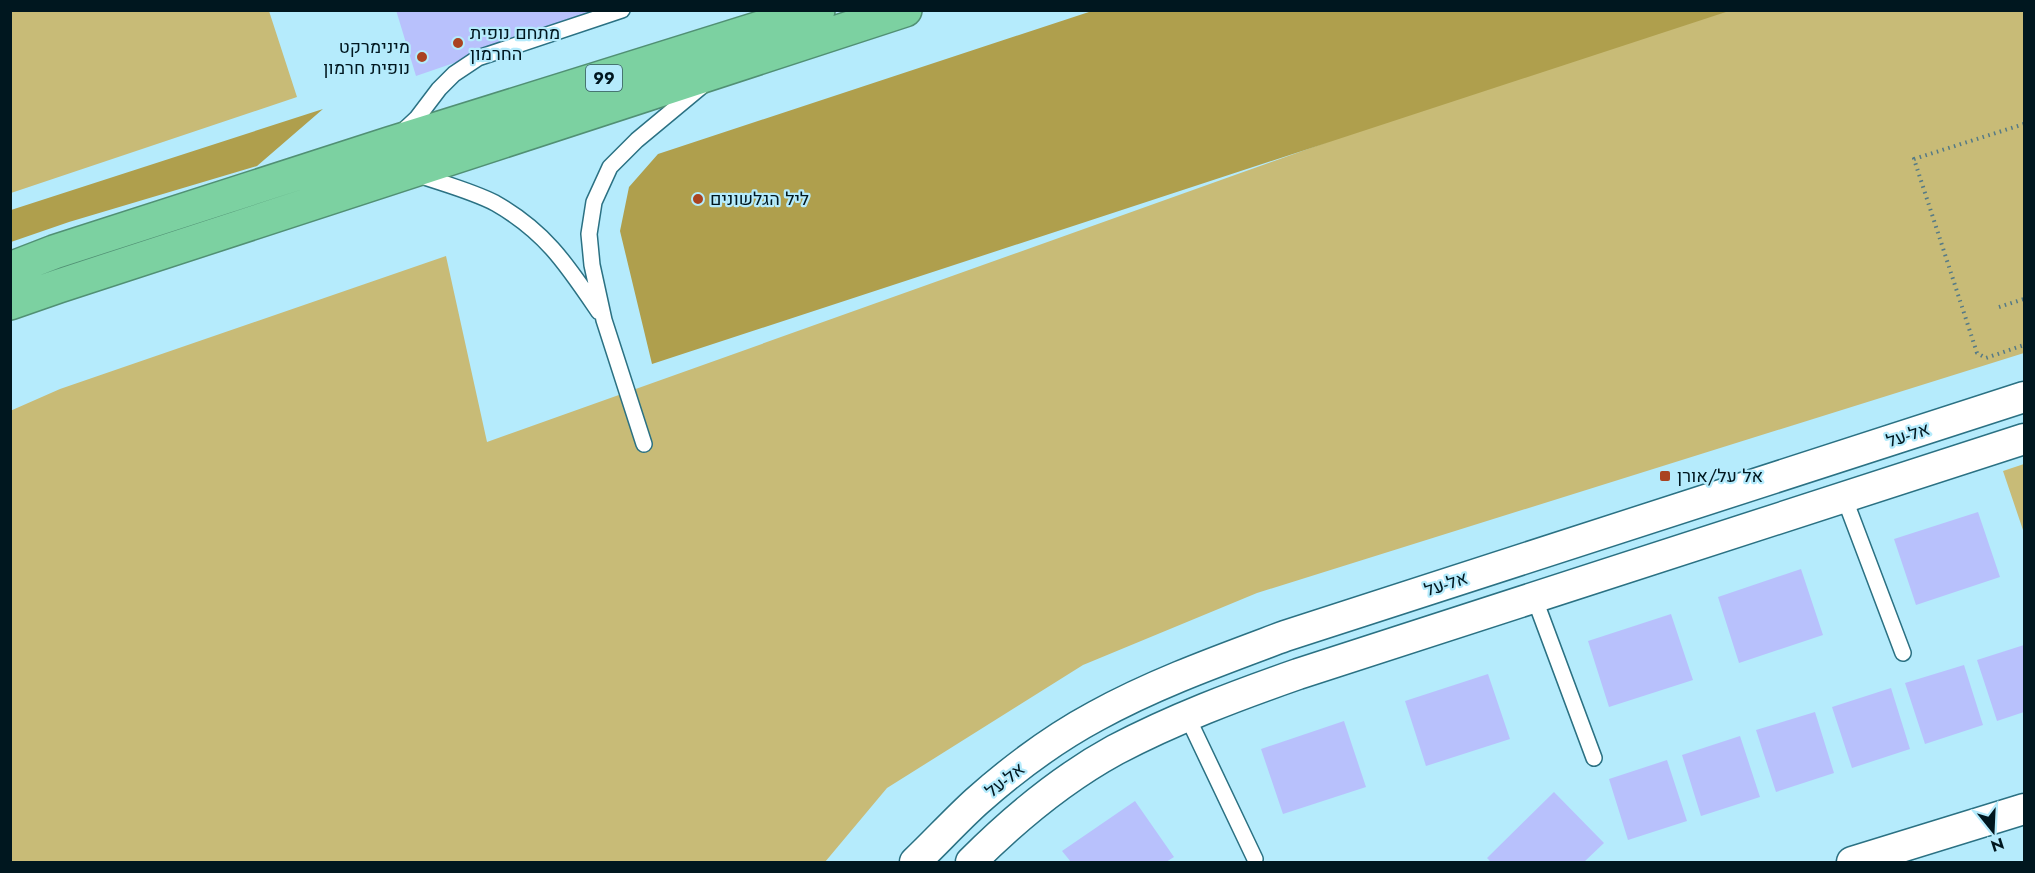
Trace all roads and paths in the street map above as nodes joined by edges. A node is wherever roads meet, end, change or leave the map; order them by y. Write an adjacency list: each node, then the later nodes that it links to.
1 (622, 10): 7 (lane)
2 (819, 10): 4 (highway, 99)
3 (904, 10): 5 (highway, 99)
4 (768, 18): 7 (highway, 99)
5 (719, 72): 8 (highway, 99); 13 (lane)
6 (2025, 124): 14 (path)
7 (388, 144): 9 (highway, 99)
8 (411, 172): 11 (highway, 99); 13 (lane)
9 (10, 269)
10 (2025, 298): 12 (path)
11 (10, 303)
12 (2000, 307)
13 (604, 320): 17 (lane)
14 (2025, 345)
15 (2025, 397): 25 (street, אל-על)
16 (2025, 439): 18 (street)
17 (644, 444)
18 (1844, 497): 19 (street); 20 (lane)
19 (1534, 597): 21 (street); 22 (lane)
20 (1903, 653)
21 (1187, 716): 24 (lane); 26 (street)
22 (1594, 758)
23 (2025, 809): 27 (street)
24 (1255, 859)
25 (915, 862)
26 (971, 862)
27 (1852, 862)

